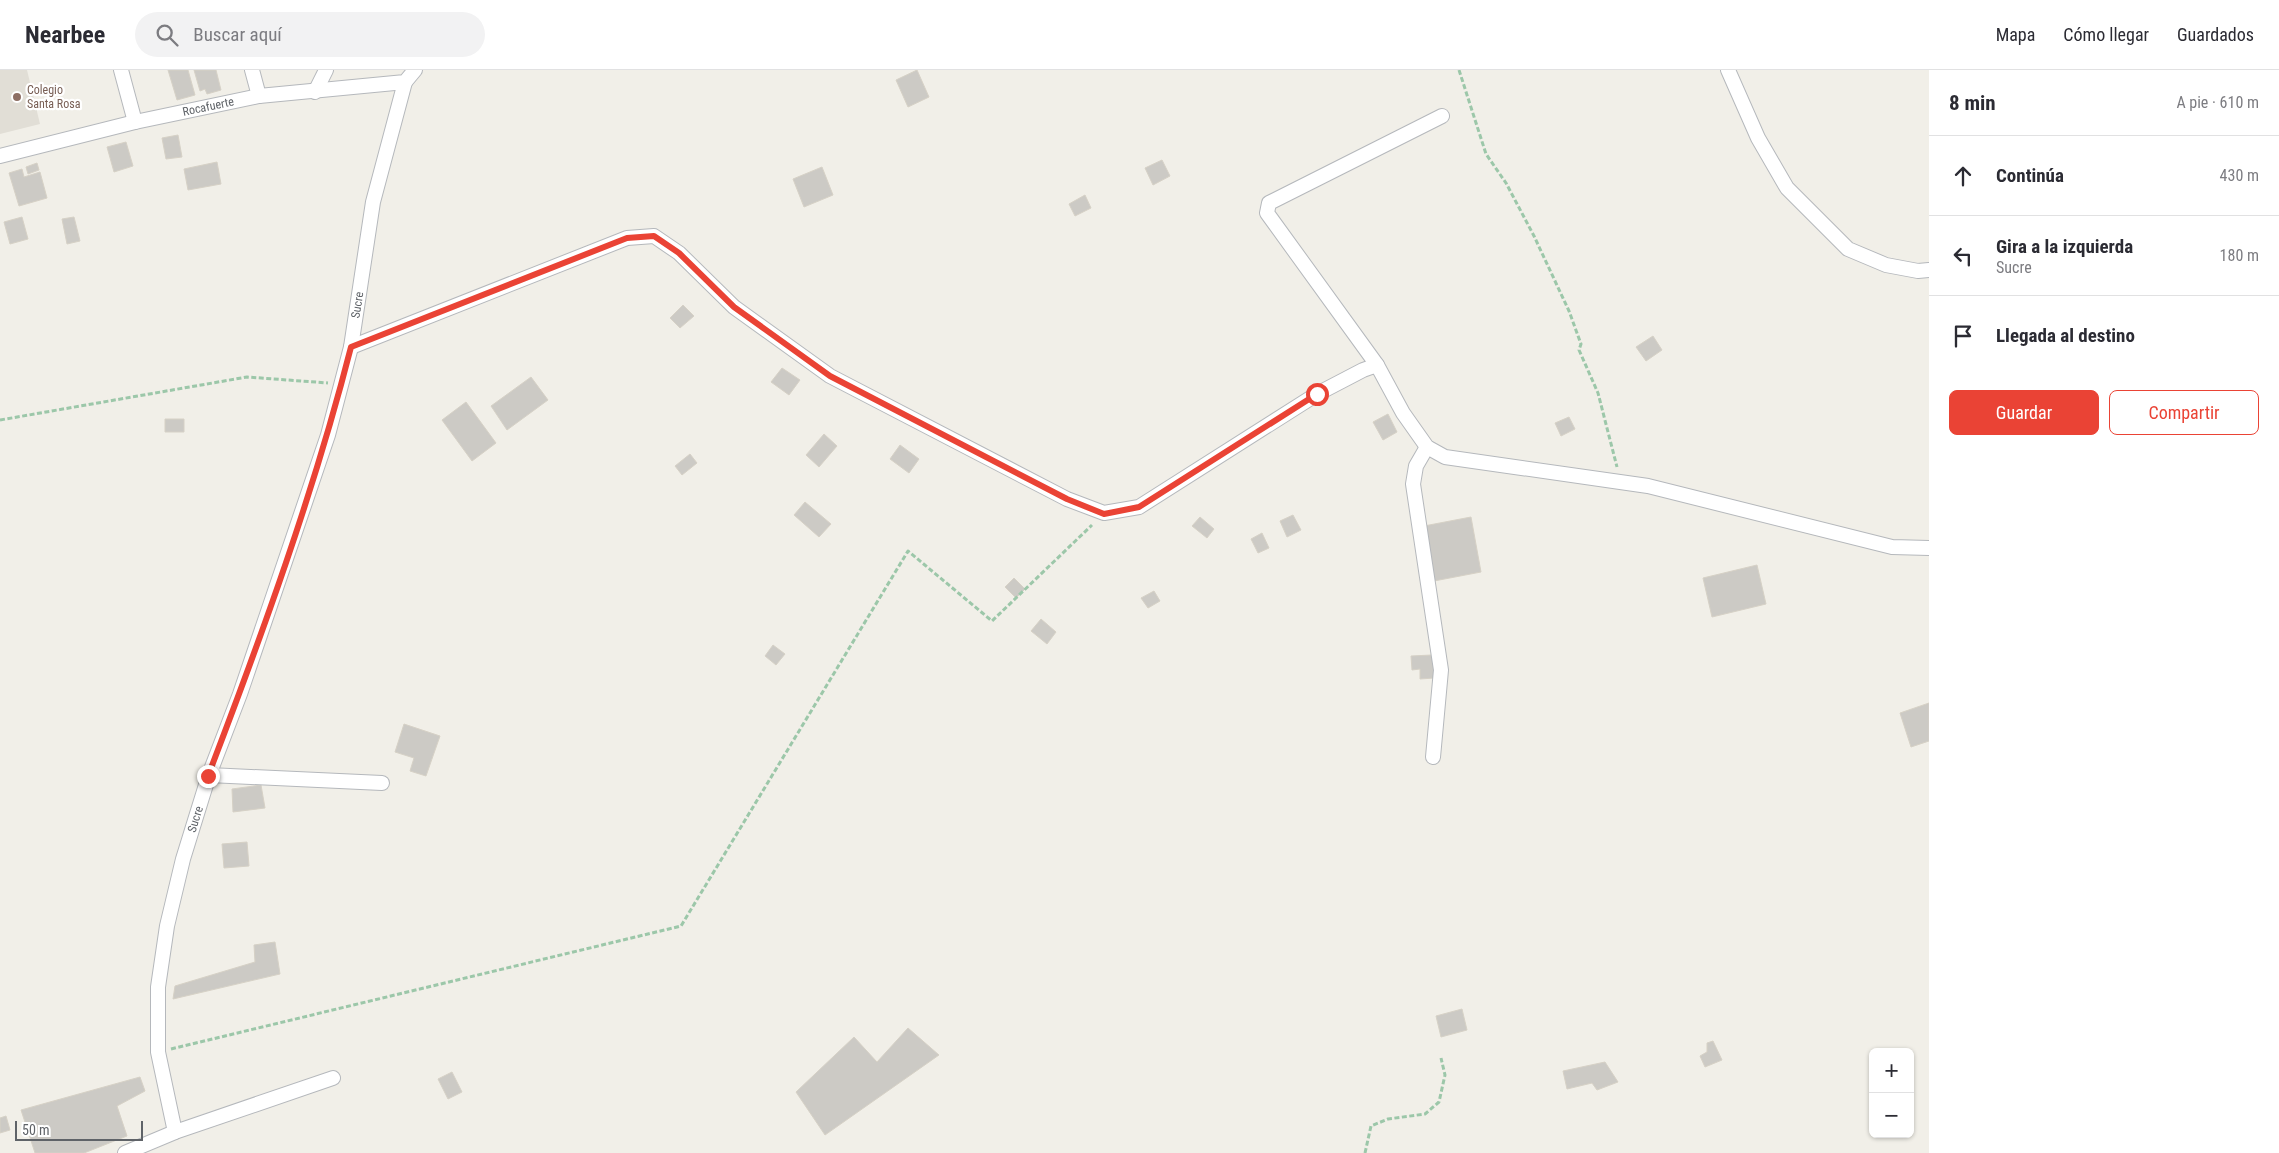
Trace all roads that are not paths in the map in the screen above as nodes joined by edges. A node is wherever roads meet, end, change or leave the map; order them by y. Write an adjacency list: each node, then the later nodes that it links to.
1 (121, 70): 10 (street)
2 (252, 70): 8 (street)
3 (326, 70): 7 (street)
4 (415, 70): 6 (street)
5 (1728, 70): 12 (street)
6 (404, 82): 7 (street, Rocafuerte); 13 (street, Sucre)
7 (316, 92): 8 (street, Rocafuerte)
8 (259, 96): 10 (street, Rocafuerte)
9 (1442, 116): 14 (street)
10 (135, 122): 11 (street, Rocafuerte)
11 (0, 156)
12 (1929, 270)
13 (351, 347): 14 (street); 18 (street, Sucre)
14 (1377, 365): 15 (street)
15 (1427, 447): 16 (street); 17 (street)
16 (1929, 548)
17 (1433, 757)
18 (208, 776): 19 (street); 21 (street, Sucre)
19 (382, 783)
20 (333, 1078): 21 (street)
21 (175, 1132): 22 (street)
22 (124, 1153)

